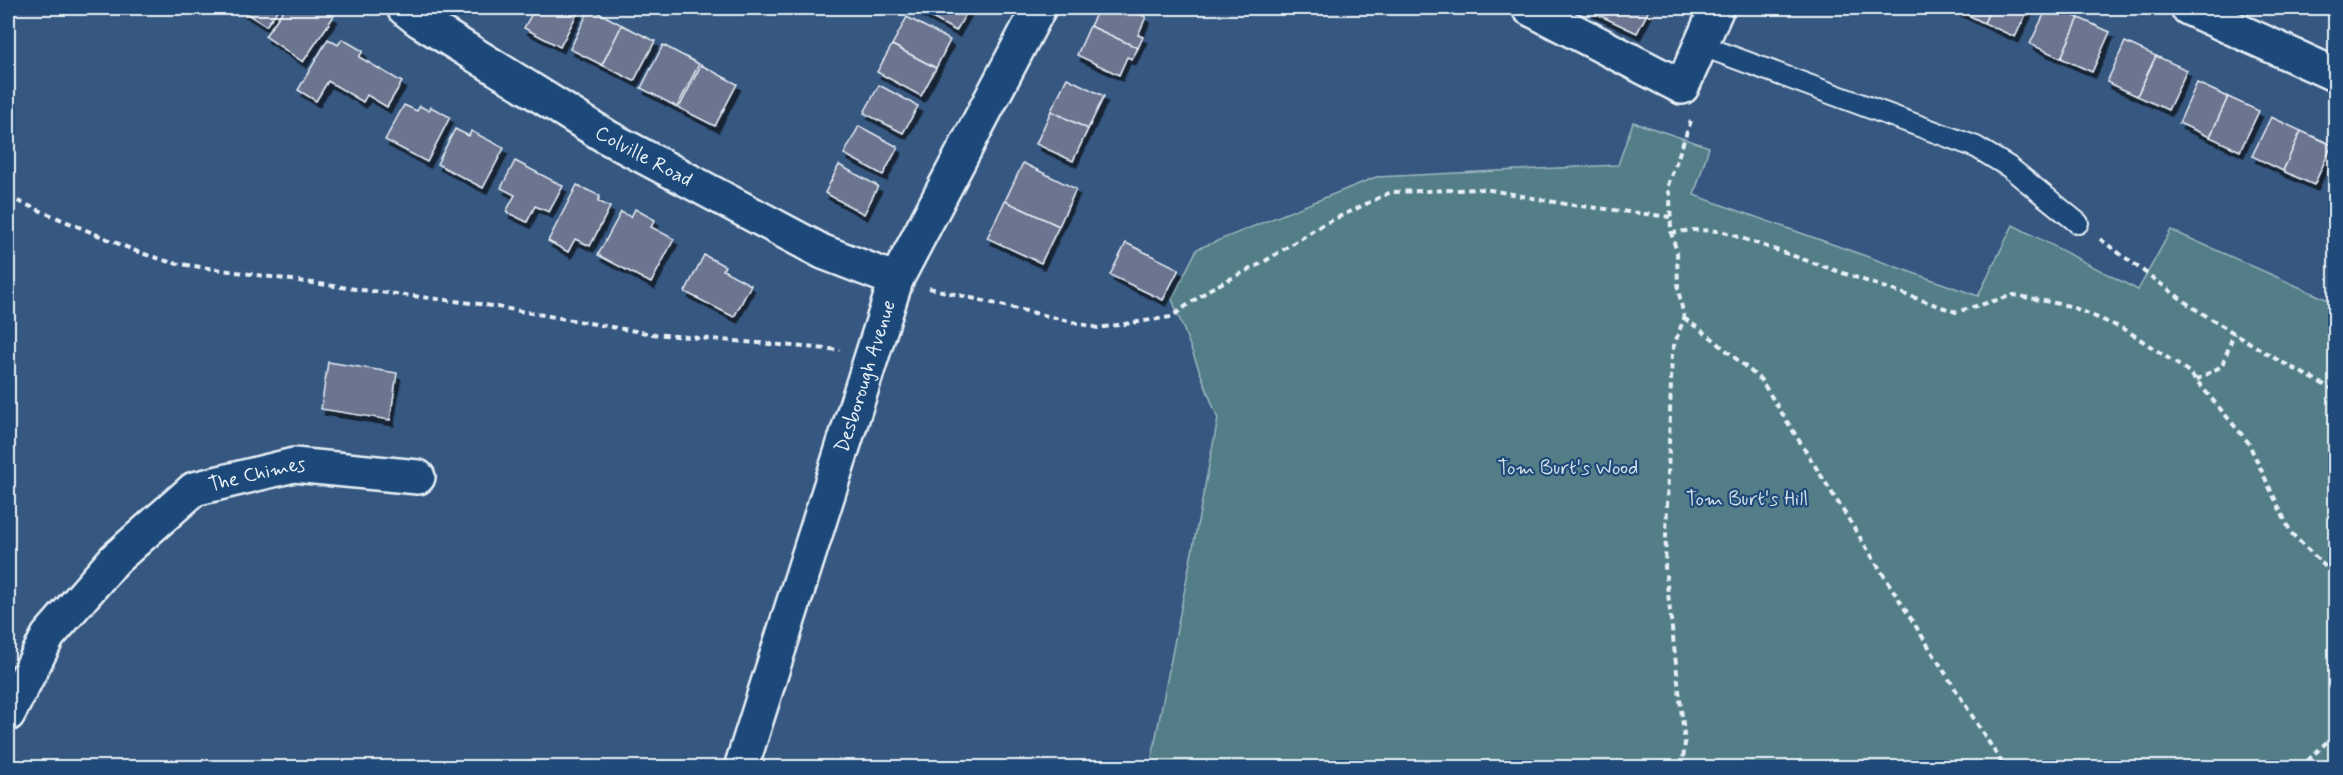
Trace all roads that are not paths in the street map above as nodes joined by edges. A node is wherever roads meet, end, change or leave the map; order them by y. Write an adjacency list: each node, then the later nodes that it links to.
1 (404, 8): 9 (street, Colville Road)
2 (1039, 8): 9 (street, Desborough Avenue)
3 (1529, 8): 6 (street)
4 (1717, 8): 6 (street)
5 (2188, 8): 7 (street)
6 (1700, 45): 8 (lane)
7 (2336, 75)
8 (2078, 223)
9 (896, 280): 12 (street, Desborough Avenue)
10 (418, 477): 11 (street, The Chimes)
11 (8, 714)
12 (741, 768)

